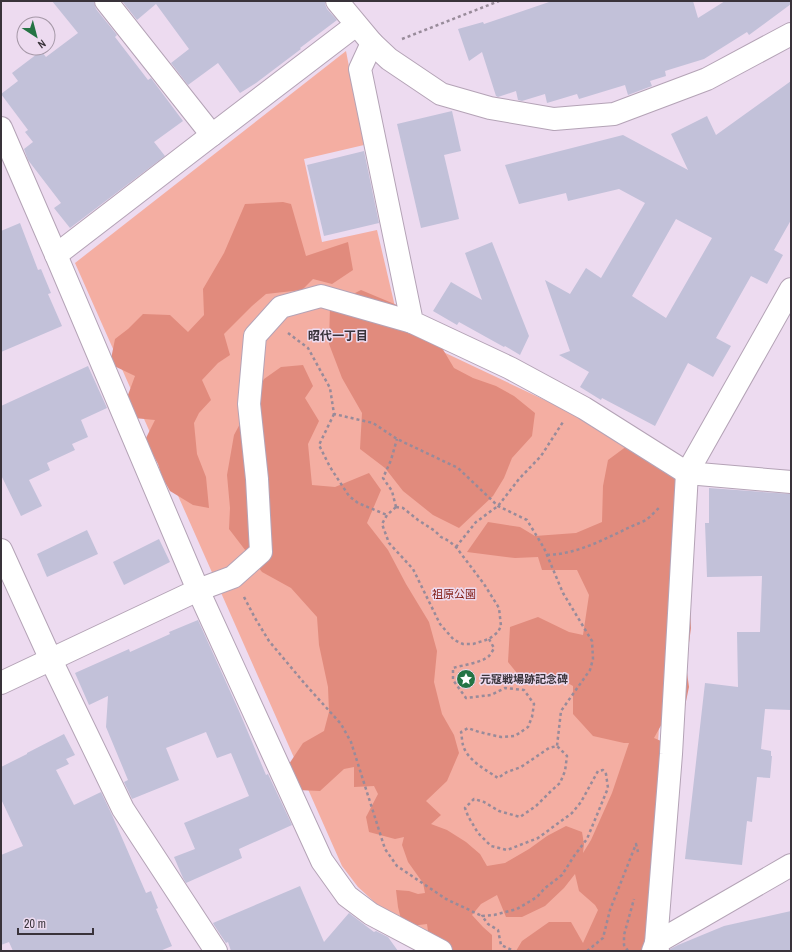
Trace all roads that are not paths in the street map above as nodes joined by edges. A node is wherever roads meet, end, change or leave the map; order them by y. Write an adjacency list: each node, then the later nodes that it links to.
1 (106, 1): 7 (street)
2 (337, 1): 3 (street)
3 (356, 25): 5 (street); 7 (street)
4 (791, 34): 5 (street)
5 (375, 46): 10 (street)
6 (1, 128): 8 (street)
7 (212, 134): 8 (street)
8 (56, 256): 14 (street)
9 (791, 289): 11 (street)
10 (412, 322): 11 (street); 14 (street)
11 (687, 473): 12 (street); 19 (street)
12 (791, 482)
13 (1, 550): 15 (street)
14 (198, 590): 15 (street); 18 (street)
15 (51, 660): 16 (street); 20 (street)
16 (1, 683)
17 (791, 865): 19 (street)
18 (406, 943): 21 (street)
19 (656, 948)
20 (216, 951)
21 (441, 951)

